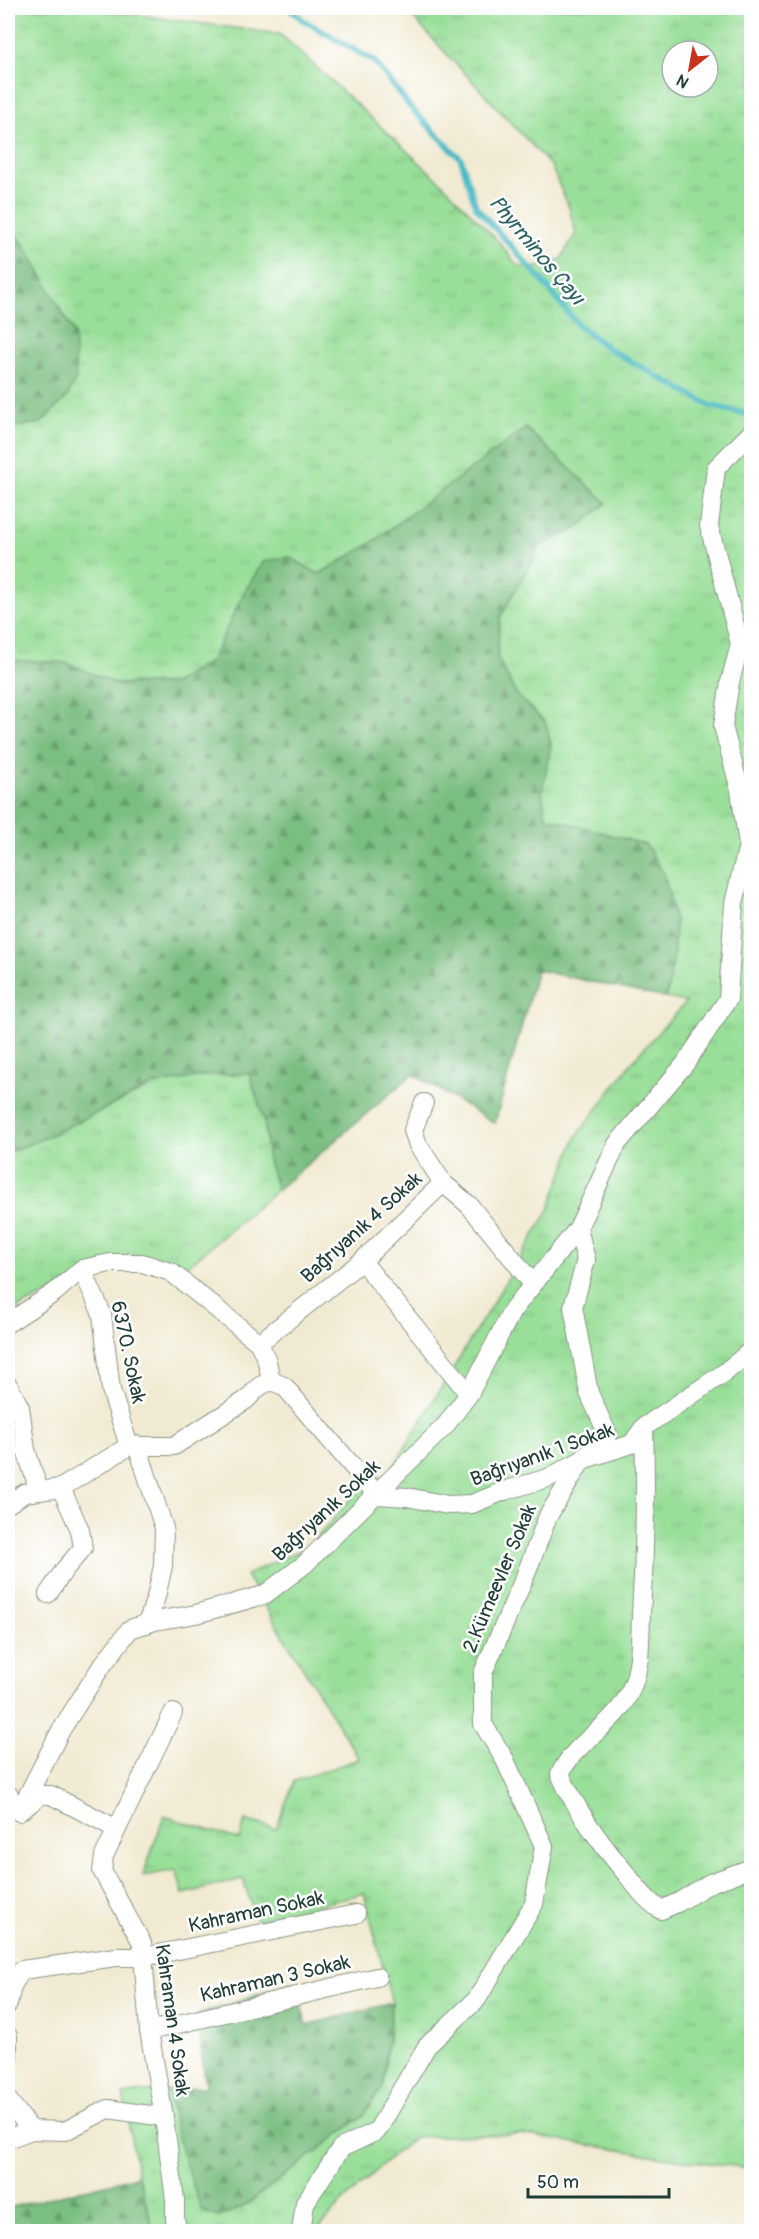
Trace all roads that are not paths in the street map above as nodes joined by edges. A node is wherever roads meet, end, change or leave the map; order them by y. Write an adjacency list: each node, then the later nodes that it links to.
1 (752, 432): 4 (street, Bağrıyanık Sokak)
2 (424, 1103): 3 (street)
3 (443, 1183): 5 (street, Bağrıyanık 4 Sokak); 7 (street, Bağrıyanık 4 Sokak)
4 (578, 1228): 7 (street, Bağrıyanık Sokak); 16 (street, 2.Kümeevler Sokak)
5 (362, 1261): 9 (street, Bağrıyanık 4 Sokak); 13 (street)
6 (82, 1269): 8 (street); 9 (street); 15 (street, 6370. Sokak)
7 (533, 1284): 13 (street, Bağrıyanık Sokak)
8 (8, 1323)
9 (259, 1343): 11 (street)
10 (752, 1350): 14 (street, Bağrıyanık 1 Sokak)
11 (271, 1381): 15 (street); 19 (street)
12 (8, 1385): 18 (street)
13 (470, 1394): 19 (street, Bağrıyanık Sokak)
14 (644, 1427): 16 (street, Bağrıyanık 1 Sokak); 27 (street)
15 (133, 1446): 17 (street); 22 (street, 6370. Sokak)
16 (582, 1460): 19 (street, Bağrıyanık 1 Sokak); 42 (street, 2.Kümeevler Sokak)
17 (61, 1488): 18 (street); 21 (street)
18 (39, 1491): 20 (street)
19 (377, 1495): 22 (street, Bağrıyanık Sokak)
20 (8, 1504)
21 (48, 1594)
22 (147, 1624): 25 (street, Bağrıyanık Sokak)
23 (173, 1713): 26 (street, Kahraman 4 Sokak)
24 (8, 1794): 25 (street)
25 (19, 1812): 26 (street)
26 (117, 1829): 29 (street, Kahraman 4 Sokak)
27 (752, 1868)
28 (356, 1914): 29 (street, Kahraman Sokak)
29 (144, 1957): 31 (street, Kahraman Sokak); 32 (street, Kahraman 4 Sokak)
30 (377, 1977): 32 (street, Kahraman 3 Sokak)
31 (8, 2004)
32 (149, 2031): 36 (street, Kahraman 4 Sokak)
33 (8, 2036): 34 (street)
34 (8, 2071)
35 (8, 2100): 37 (street)
36 (164, 2117): 37 (street); 39 (street, Kahraman 4 Sokak)
37 (31, 2130): 38 (street)
38 (8, 2139)
39 (175, 2200): 40 (street); 41 (street, Kahraman 4 Sokak)
40 (172, 2232)
41 (178, 2232)
42 (301, 2232)

